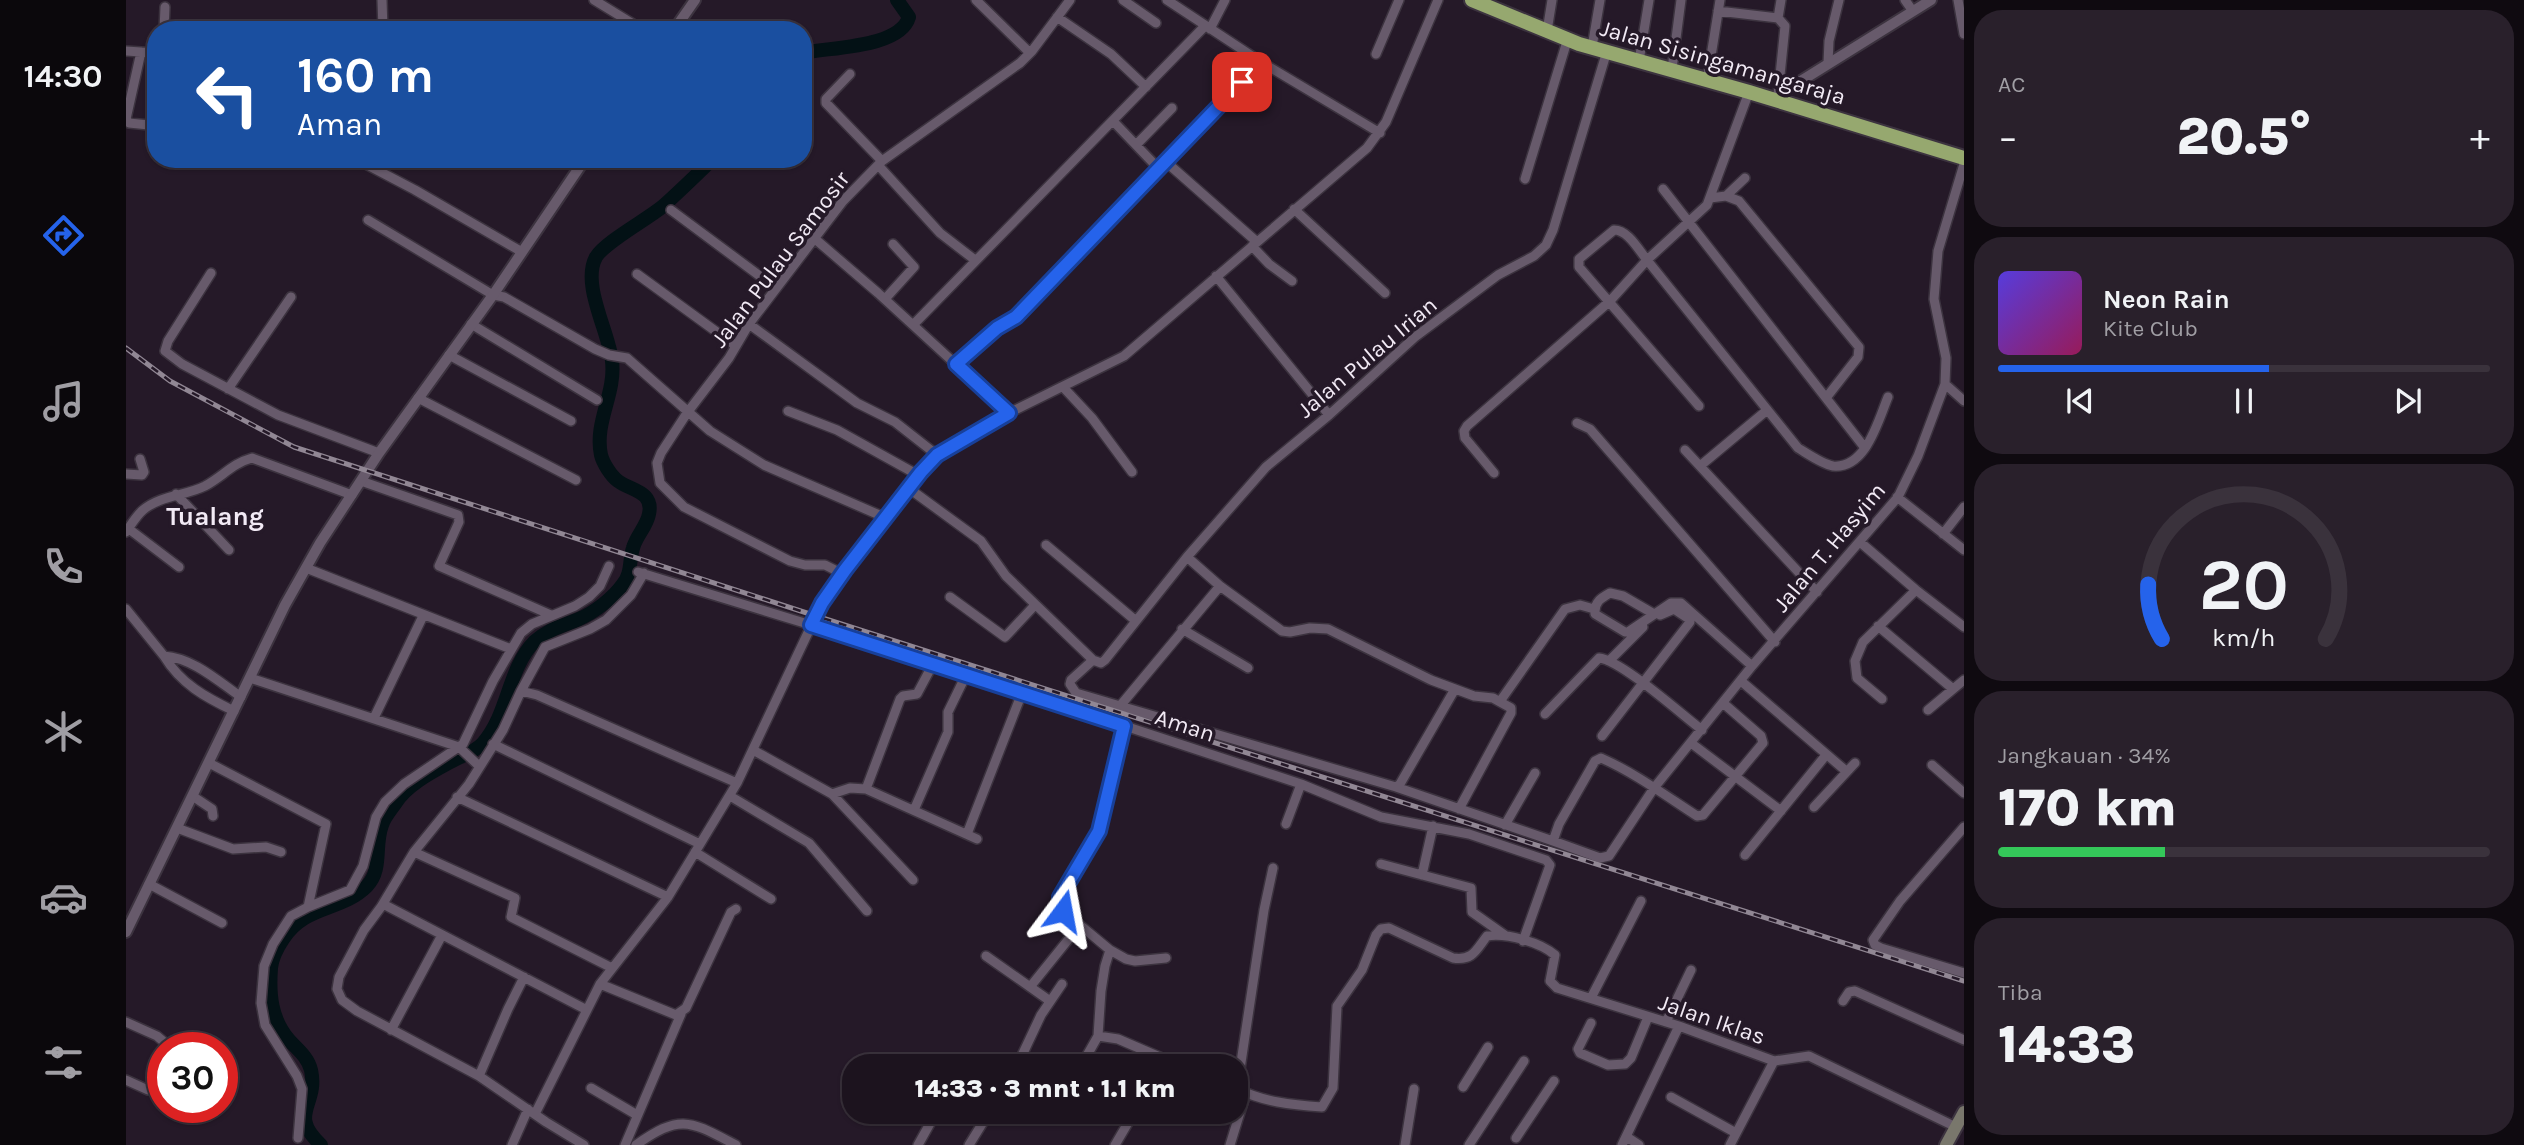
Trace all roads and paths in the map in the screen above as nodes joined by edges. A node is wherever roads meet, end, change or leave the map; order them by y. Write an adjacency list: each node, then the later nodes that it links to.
1 (382, 0): 28 (street)
2 (594, 0): 29 (street)
3 (695, 0): 30 (street)
4 (976, 0): 41 (street)
5 (1070, 0): 25 (street, Jalan Pulau Samosir)
6 (1123, 0): 31 (street)
7 (1167, 0): 32 (street)
8 (1226, 0): 32 (street)
9 (1399, 0): 42 (street)
10 (1438, 0): 56 (street)
11 (1472, 0): 33 (highway, Jalan Sisingamangaraja)
12 (1552, 0): 33 (street)
13 (1600, 0): 36 (street)
14 (1649, 0): 43 (street)
15 (1681, 0): 46 (street)
16 (1720, 0): 24 (street)
17 (1782, 0): 26 (street)
18 (1839, 0): 45 (street)
19 (1905, 0): 23 (street)
20 (1931, 0): 23 (street)
21 (1958, 0): 34 (street)
22 (165, 7): 27 (street)
23 (1912, 10): 45 (street)
24 (1718, 11): 26 (street); 48 (street)
25 (1057, 17): 41 (street, Jalan Pulau Samosir); 49 (street)
26 (1777, 18): 51 (street)
27 (164, 21)
28 (383, 21)
29 (628, 21)
30 (680, 21)
31 (1156, 23)
32 (1208, 27): 44 (street); 49 (street)
33 (1547, 31): 35 (highway, Jalan Sisingamangaraja)
34 (1964, 34)
35 (1568, 38): 36 (highway, Jalan Sisingamangaraja); 65 (street)
36 (1592, 47): 38 (highway, Jalan Sisingamangaraja)
37 (126, 51): 39 (street)
38 (1607, 51): 43 (highway, Jalan Sisingamangaraja); 108 (street, Jalan Pulau Irian)
39 (141, 52): 40 (street); 53 (street)
40 (147, 52)
41 (1030, 53): 59 (street, Jalan Pulau Samosir)
42 (1376, 54)
43 (1639, 61): 46 (highway, Jalan Sisingamangaraja)
44 (1261, 62): 56 (street); 60 (street)
45 (1828, 63): 51 (street)
46 (1672, 69): 48 (highway, Jalan Sisingamangaraja)
47 (850, 74): 59 (street)
48 (1707, 81): 50 (highway, Jalan Sisingamangaraja)
49 (1146, 88): 54 (street)
50 (1749, 92): 51 (highway, Jalan Sisingamangaraja); 68 (street)
51 (1775, 97): 58 (highway, Jalan Sisingamangaraja)
52 (1172, 108): 57 (street)
53 (126, 119): 55 (street)
54 (1113, 121): 57 (street); 77 (street)
55 (147, 125)
56 (1380, 133): 69 (street)
57 (1136, 145): 60 (street)
58 (1964, 158)
59 (880, 163): 73 (street, Jalan Pulau Samosir); 77 (street)
60 (1161, 164): 75 (street); 94 (street)
61 (1964, 164): 95 (street, Jalan T. Hasyim)
62 (579, 168): 76 (street)
63 (376, 169): 76 (street)
64 (1745, 178): 67 (street)
65 (1525, 180)
66 (1663, 189): 72 (street)
67 (1726, 196): 68 (street); 100 (street)
68 (1710, 198): 72 (street)
69 (1294, 209): 75 (street); 84 (street)
70 (671, 210): 83 (street)
71 (368, 220): 85 (street)
72 (1690, 222): 78 (street); 100 (street)
73 (814, 238): 83 (street, Jalan Pulau Samosir); 87 (street)
74 (893, 244): 87 (street)
75 (1255, 244): 81 (street); 82 (street)
76 (522, 252): 85 (street)
77 (975, 260): 91 (street)
78 (1647, 260): 88 (street); 88 (street); 105 (street)
79 (211, 273): 97 (street)
80 (637, 274): 92 (street)
81 (1216, 276): 96 (street); 108 (street)
82 (1292, 281)
83 (776, 288): 90 (street, Jalan Pulau Samosir)
84 (1385, 293)
85 (492, 295): 89 (street); 106 (street)
86 (291, 297): 97 (street)
87 (885, 299): 91 (street)
88 (1610, 301): 103 (street); 118 (street)
89 (471, 324): 93 (street); 101 (street)
90 (749, 324): 92 (street, Jalan Pulau Samosir); 114 (street)
91 (913, 325): 94 (street)
92 (736, 346): 106 (street, Jalan Pulau Samosir)
93 (449, 355): 99 (street); 109 (street)
94 (956, 364): 107 (street)
95 (1945, 384): 102 (street); 126 (street, Jalan T. Hasyim)
96 (1063, 387): 107 (street); 117 (street)
97 (229, 390): 113 (street)
98 (1888, 397): 111 (street)
99 (418, 398): 113 (street); 121 (street)
100 (1826, 398): 111 (street)
101 (597, 400)
102 (1964, 401)
103 (1699, 406)
104 (788, 411): 120 (street)
105 (1766, 411): 111 (street); 116 (street)
106 (687, 413): 128 (street); 139 (street, Jalan Pulau Samosir)
107 (1009, 413): 114 (street)
108 (1329, 415): 135 (street, Jalan Pulau Irian)
109 (571, 421)
110 (1577, 423): 155 (street)
111 (1866, 448)
112 (1685, 450): 116 (street)
113 (379, 453): 122 (street)
114 (937, 455): 120 (street)
115 (140, 460): 119 (street)
116 (1700, 466): 142 (street)
117 (1132, 472)
118 (1494, 473)
119 (126, 474)
120 (918, 475): 123 (street)
121 (576, 480)
122 (361, 481): 125 (street); 148 (street)
123 (907, 487): 128 (street); 144 (street)
124 (176, 494): 125 (street); 129 (street); 133 (street)
125 (352, 495): 138 (street)
126 (1897, 498): 130 (street); 131 (street, Jalan T. Hasyim)
127 (1964, 507): 130 (street)
128 (884, 517): 139 (street)
129 (129, 525): 137 (street)
130 (1943, 534): 134 (street)
131 (1860, 542): 141 (street); 142 (street, Jalan T. Hasyim)
132 (1046, 545): 150 (street)
133 (229, 550)
134 (1964, 550)
135 (1187, 557): 140 (street); 150 (street, Jalan Pulau Irian)
136 (609, 566): 148 (street)
137 (179, 567)
138 (306, 568): 149 (street); 164 (street)
139 (843, 574): 151 (street)
140 (1220, 586): 154 (street); 169 (street)
141 (1916, 590): 152 (street); 153 (street)
142 (1817, 592): 155 (street, Jalan T. Hasyim)
143 (950, 597): 144 (street)
144 (1035, 605): 158 (street)
145 (126, 609): 157 (street)
146 (1594, 609): 147 (street); 147 (street); 174 (street)
147 (1654, 614): 161 (street)
148 (551, 615): 156 (street)
149 (423, 616): 156 (street); 180 (street)
150 (1136, 621): 158 (street, Jalan Pulau Irian)
151 (811, 625): 160 (street, Aman); 170 (street, Aman); 187 (street)
152 (1878, 626): 168 (street); 173 (street)
153 (1964, 627)
154 (1182, 629): 162 (street); 176 (street)
155 (1775, 642): 161 (street, Jalan T. Hasyim)
156 (511, 649): 186 (street)
157 (164, 656): 172 (street); 178 (street)
158 (1093, 660): 176 (street)
159 (1609, 662): 167 (street); 167 (street); 179 (street)
160 (933, 664): 163 (street, Aman); 200 (street)
161 (1752, 666): 166 (street, Jalan T. Hasyim)
162 (1248, 668)
163 (967, 675): 171 (street, Aman); 208 (street)
164 (250, 678): 172 (street); 180 (street)
165 (1964, 680): 168 (street)
166 (1741, 681): 175 (street, Jalan T. Hasyim); 188 (street)
167 (1643, 684): 182 (street); 183 (street)
168 (1953, 689): 177 (street)
169 (1455, 690): 174 (street); 198 (street)
170 (521, 691): 185 (street); 196 (street)
171 (1022, 692): 181 (street, Aman); 208 (street)
172 (241, 697): 178 (street)
173 (1881, 699)
174 (1501, 700): 207 (street)
175 (1723, 703): 182 (street, Jalan T. Hasyim); 195 (street)
176 (1120, 706): 198 (street)
177 (1928, 710)
178 (234, 711): 189 (street)
179 (1545, 714)
180 (374, 718): 186 (street)
181 (1124, 726): 197 (street, Aman); 234 (street)
182 (1702, 730): 184 (street, Jalan T. Hasyim)
183 (1602, 736)
184 (1691, 743): 195 (street); 199 (street, Jalan T. Hasyim)
185 (493, 744): 191 (street); 217 (street)
186 (461, 748): 191 (street); 230 (street)
187 (753, 750): 196 (street); 202 (street)
188 (1826, 755): 193 (street); 209 (street)
189 (209, 763): 204 (street); 230 (street)
190 (1854, 763): 193 (street)
191 (477, 764): 205 (street)
192 (1932, 765): 201 (street)
193 (1846, 772): 206 (street)
194 (1535, 773): 212 (street)
195 (1736, 777): 199 (street); 209 (street)
196 (737, 783): 203 (street)
197 (1301, 784): 211 (street); 213 (street, Aman)
198 (1396, 787): 207 (street)
199 (1654, 788): 216 (street, Jalan T. Hasyim); 216 (street)
200 (866, 789): 202 (street); 208 (street)
201 (1964, 793)
202 (832, 794): 224 (street)
203 (730, 796): 217 (street); 232 (street)
204 (194, 797): 210 (street); 215 (street)
205 (457, 797): 219 (street); 226 (street)
206 (1814, 807)
207 (1458, 808): 212 (street)
208 (915, 810)
209 (1782, 811): 220 (street)
210 (213, 816)
211 (1286, 824)
212 (1505, 825): 216 (street)
213 (1433, 826): 223 (street); 238 (street, Aman)
214 (1964, 827): 244 (street)
215 (177, 828): 218 (street); 225 (street)
216 (1553, 841)
217 (697, 848): 226 (street); 227 (street)
218 (281, 852)
219 (414, 852): 229 (street); 242 (street)
220 (1745, 855)
221 (1381, 864): 223 (street)
222 (1273, 868): 267 (street)
223 (1422, 875): 237 (street)
224 (913, 880)
225 (149, 884): 233 (street); 235 (street)
226 (668, 897): 242 (street)
227 (771, 899)
228 (1641, 901): 249 (street)
229 (383, 904): 236 (street); 259 (street)
230 (307, 907): 287 (street)
231 (736, 909): 253 (street)
232 (867, 911)
233 (222, 923)
234 (1080, 925): 239 (street); 248 (street)
235 (126, 932)
236 (442, 935): 245 (street); 259 (street)
237 (1506, 936): 238 (street); 277 (street)
238 (1523, 941): 249 (street, Jalan Iklas)
239 (1110, 950): 241 (street); 261 (street)
240 (986, 956): 248 (street)
241 (1166, 958)
242 (612, 968): 246 (street)
243 (1691, 970): 256 (street)
244 (1964, 973)
245 (524, 977): 252 (street); 270 (street)
246 (600, 984): 252 (street); 253 (street)
247 (1062, 984): 250 (street)
248 (1030, 987): 250 (street)
249 (1591, 998): 254 (street, Jalan Iklas)
250 (1050, 1001): 264 (street)
251 (1843, 1001): 262 (street)
252 (587, 1010): 279 (street)
253 (681, 1014): 280 (street)
254 (1648, 1017): 256 (street, Jalan Iklas); 257 (street)
255 (126, 1022): 260 (street)
256 (1666, 1022): 258 (street, Jalan Iklas)
257 (1591, 1023)
258 (1679, 1026): 269 (street, Jalan Iklas); 289 (street)
259 (391, 1030): 270 (street)
260 (148, 1032)
261 (1098, 1036): 265 (street); 266 (street)
262 (1964, 1040)
263 (1488, 1047): 273 (street)
264 (1023, 1054)
265 (1088, 1054)
266 (1152, 1054)
267 (1245, 1054)
268 (1524, 1061): 300 (street)
269 (1774, 1061): 281 (street, Jalan Iklas); 286 (street)
270 (479, 1076): 279 (street)
271 (126, 1080): 276 (street)
272 (1554, 1082): 288 (street)
273 (1463, 1087)
274 (591, 1088): 280 (street)
275 (1414, 1089): 299 (street)
276 (147, 1090)
277 (1248, 1092)
278 (1671, 1097): 286 (street)
279 (532, 1112): 290 (street); 291 (street)
280 (637, 1115): 292 (street)
281 (1961, 1118): 303 (main road)
282 (930, 1124): 295 (street)
283 (982, 1124): 296 (street)
284 (1126, 1124): 297 (street)
285 (1234, 1124): 298 (street)
286 (1736, 1133): 302 (street)
287 (299, 1138)
288 (1516, 1138)
289 (1624, 1141): 301 (street)
290 (512, 1145)
291 (584, 1145)
292 (625, 1145)
293 (636, 1145): 294 (street)
294 (736, 1145)
295 (918, 1145)
296 (969, 1145)
297 (1115, 1145)
298 (1230, 1145)
299 (1405, 1145)
300 (1469, 1145)
301 (1639, 1145)
302 (1730, 1145)
303 (1946, 1145)

